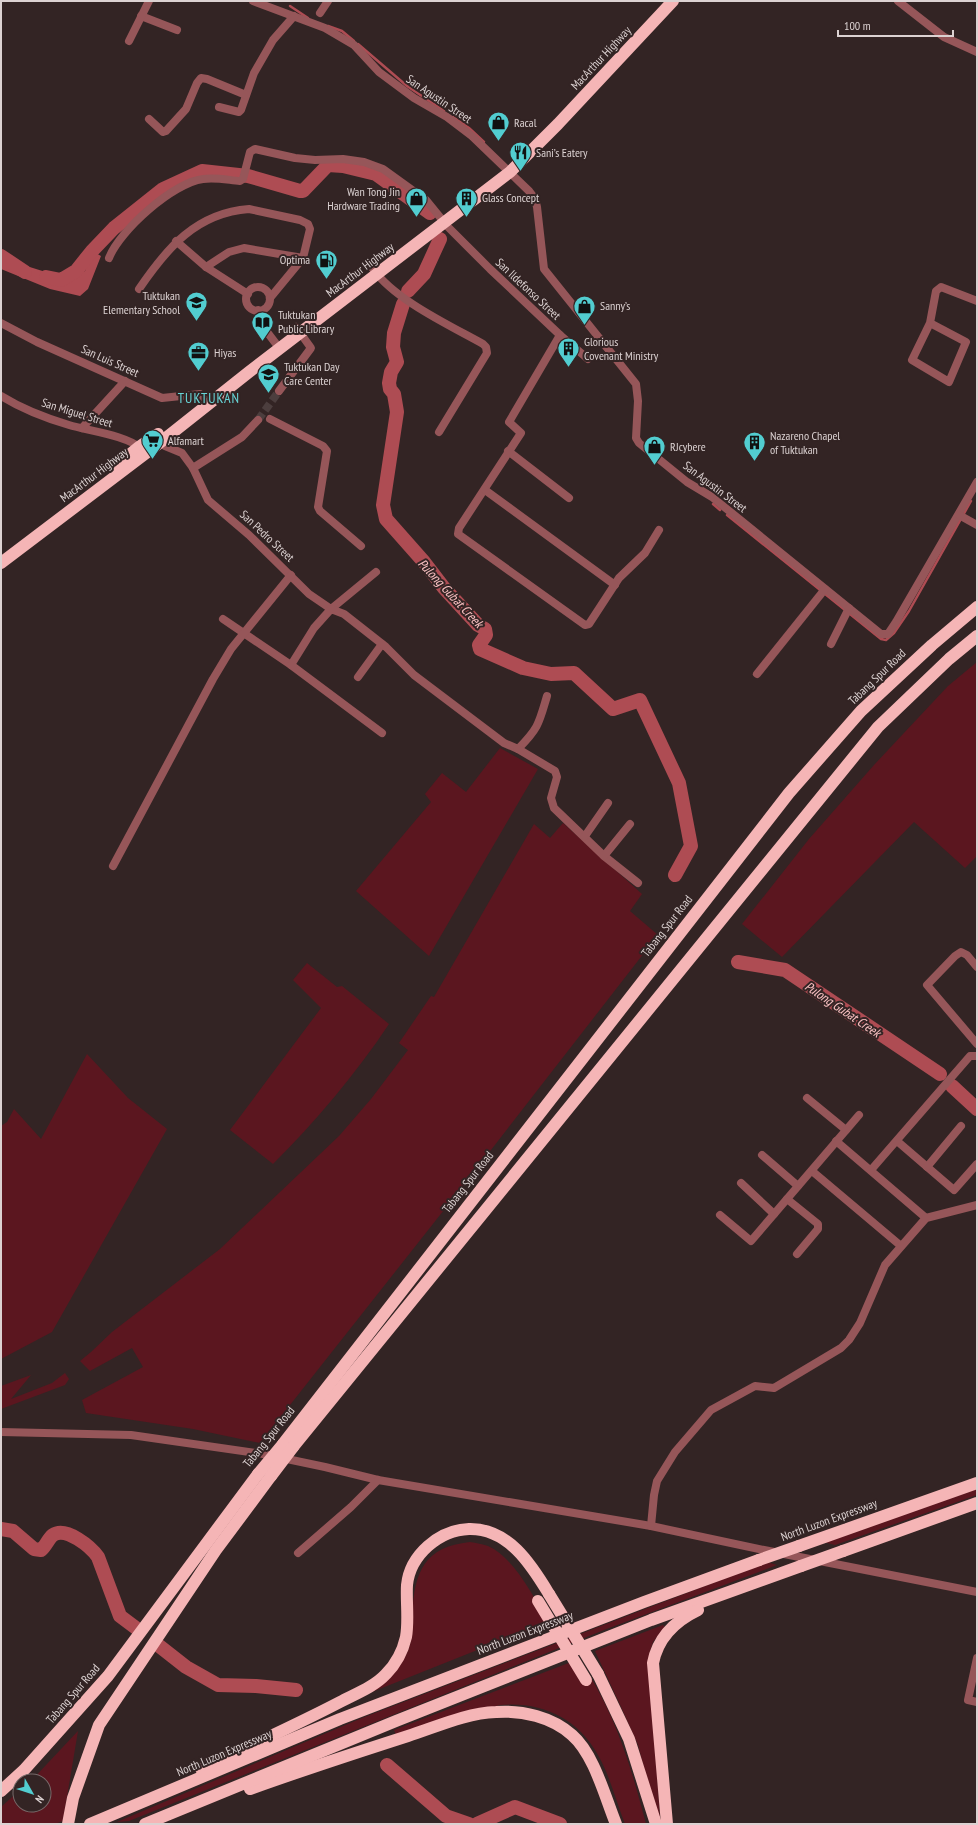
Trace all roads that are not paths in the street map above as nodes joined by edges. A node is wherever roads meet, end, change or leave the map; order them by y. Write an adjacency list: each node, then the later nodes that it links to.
1 (149, 1): 8 (street)
2 (253, 1): 9 (street, San Agustin Street)
3 (328, 1): 7 (street)
4 (663, 1): 16 (highway, MacArthur Highway)
5 (673, 1): 16 (highway, MacArthur Highway)
6 (898, 1): 12 (street)
7 (320, 13)
8 (141, 16): 10 (street); 11 (street)
9 (294, 16): 13 (street); 16 (street, San Agustin Street)
10 (177, 30)
11 (129, 41)
12 (977, 52)
13 (246, 95): 14 (street); 15 (street)
14 (218, 107)
15 (149, 119)
16 (507, 170): 17 (highway, MacArthur Highway); 58 (street, San Agustin Street)
17 (443, 220): 19 (street, San Ildefonso Street); 22 (highway, MacArthur Highway); 31 (street, San Ildefonso Street)
18 (176, 241): 20 (street); 21 (street); 23 (street)
19 (109, 258)
20 (303, 258): 21 (street); 25 (street)
21 (206, 268): 24 (street)
22 (375, 272): 30 (highway, MacArthur Highway); 41 (street)
23 (139, 288)
24 (248, 294): 25 (street); 27 (street)
25 (270, 298): 27 (street)
26 (977, 301): 29 (street)
27 (258, 310): 32 (street)
28 (1, 323): 34 (street, San Luis Street)
29 (930, 324): 29 (street)
30 (298, 330): 32 (highway, MacArthur Highway); 35 (street)
31 (560, 335): 33 (street); 44 (street, San Ildefonso Street)
32 (278, 346): 37 (highway, MacArthur Highway)
33 (588, 359)
34 (125, 382): 37 (street, San Luis Street); 40 (street)
35 (279, 391)
36 (1, 396): 40 (street, San Miguel Street)
37 (207, 400): 42 (highway, MacArthur Highway)
38 (270, 419): 52 (street)
39 (258, 420): 45 (street)
40 (82, 428): 43 (street, San Miguel Street)
41 (439, 432)
42 (160, 438): 43 (highway, MacArthur Highway); 45 (street, San Pedro Street)
43 (142, 450): 53 (highway, MacArthur Highway); 54 (highway, MacArthur Highway)
44 (508, 451): 47 (street, San Ildefonso Street); 48 (street)
45 (193, 468): 56 (street, San Pedro Street)
46 (977, 482): 49 (street, San Agustin Street)
47 (485, 490): 57 (street); 57 (street, San Ildefonso Street)
48 (569, 498)
49 (959, 515): 50 (street); 61 (street, San Agustin Street)
50 (977, 526)
51 (659, 530): 57 (street, San Ildefonso Street)
52 (361, 546)
53 (1, 554)
54 (1, 563)
55 (376, 572): 60 (street)
56 (292, 576): 60 (street, San Pedro Street); 63 (street)
57 (615, 585)
58 (825, 590): 61 (street, San Agustin Street); 68 (street)
59 (977, 607): 104 (highway, Tabang Spur Road)
60 (331, 608): 65 (street, San Pedro Street); 67 (street)
61 (849, 608): 66 (street)
62 (224, 619): 63 (street)
63 (245, 632): 67 (street); 77 (street)
64 (977, 636): 104 (highway, Tabang Spur Road)
65 (382, 644): 69 (street); 72 (street, San Pedro Street)
66 (832, 644)
67 (291, 665): 71 (street)
68 (757, 674)
69 (358, 677)
70 (547, 696): 72 (street)
71 (382, 733)
72 (518, 748): 75 (street, San Pedro Street)
73 (608, 803): 75 (street)
74 (630, 824): 76 (street)
75 (585, 836): 76 (street)
76 (604, 856): 78 (street)
77 (113, 866)
78 (638, 883)
79 (977, 968): 80 (street)
80 (977, 1044)
81 (973, 1056): 82 (street); 88 (street)
82 (977, 1064)
83 (807, 1098): 86 (street)
84 (859, 1115): 86 (street)
85 (961, 1126): 91 (street)
86 (846, 1130): 87 (street)
87 (836, 1141): 92 (street); 93 (street)
88 (897, 1141): 91 (street); 92 (street)
89 (762, 1155): 95 (street)
90 (977, 1164): 91 (street)
91 (927, 1167)
92 (872, 1170): 100 (street)
93 (812, 1171): 95 (street); 101 (street)
94 (740, 1183): 98 (street)
95 (798, 1186): 96 (street)
96 (787, 1199): 98 (street); 102 (street)
97 (977, 1205): 100 (street)
98 (774, 1214): 99 (street)
99 (720, 1215)
100 (926, 1218): 101 (street)
101 (900, 1246): 108 (street)
102 (797, 1254)
103 (1, 1432): 105 (street)
104 (288, 1445): 116 (highway, Tabang Spur Road, bridge); 118 (highway, Tabang Spur Road, bridge)
105 (378, 1480): 108 (street); 109 (street)
106 (977, 1483): 117 (highway, North Luzon Expressway, bridge)
107 (977, 1503): 110 (highway, bridge)
108 (651, 1526): 111 (street)
109 (298, 1552)
110 (772, 1577): 119 (highway); 123 (highway)
111 (977, 1592)
112 (538, 1601): 114 (highway, bridge)
113 (977, 1658): 115 (street)
114 (586, 1680)
115 (977, 1702)
116 (1, 1791)
117 (94, 1822): 122 (highway, bridge)
118 (68, 1824)
119 (145, 1824)
120 (150, 1824): 121 (highway)
121 (616, 1824)
122 (656, 1824)
123 (666, 1824)

